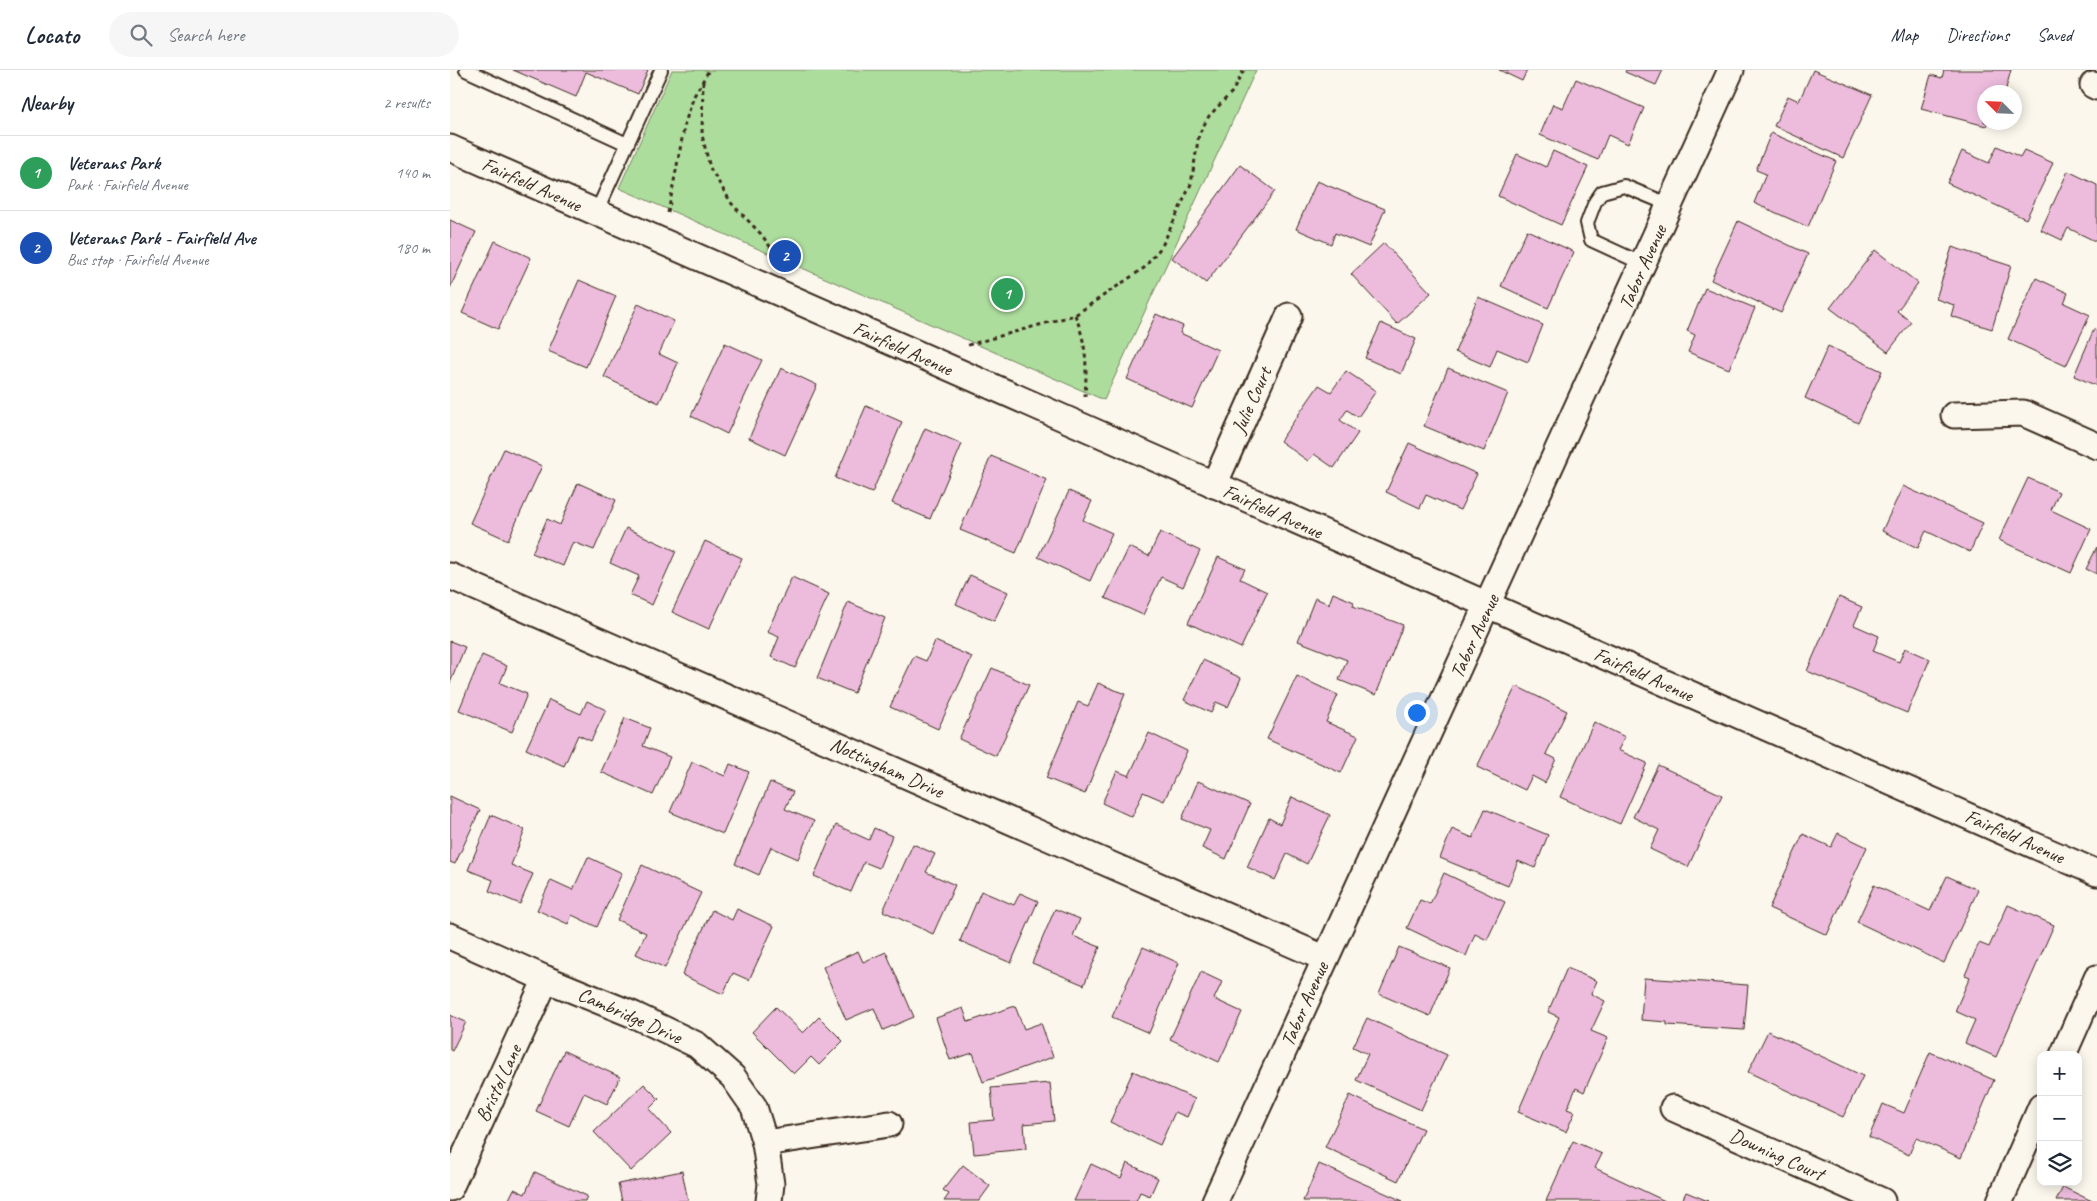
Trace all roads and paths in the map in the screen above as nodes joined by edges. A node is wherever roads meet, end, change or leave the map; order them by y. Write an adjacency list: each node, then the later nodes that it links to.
1 (466, 70): 7 (lane)
2 (661, 70): 7 (lane)
3 (709, 70): 6 (path)
4 (1244, 70): 14 (path)
5 (1732, 70): 9 (street, Tabor Avenue)
6 (703, 81): 11 (path); 12 (path)
7 (627, 144): 10 (lane)
8 (450, 148): 10 (street, Fairfield Avenue)
9 (1670, 205): 13 (street, Tabor Avenue); 13 (lane)
10 (596, 213): 20 (street, Fairfield Avenue)
11 (668, 213)
12 (782, 263)
13 (1644, 264): 22 (street, Tabor Avenue)
14 (1075, 315): 16 (path); 17 (path)
15 (1289, 316): 20 (street, Julie Court)
16 (968, 346)
17 (1085, 397)
18 (1954, 415): 19 (street)
19 (2097, 446)
20 (1214, 485): 22 (street, Fairfield Avenue)
21 (450, 576): 25 (street, Nottingham Drive)
22 (1488, 606): 23 (street, Fairfield Avenue); 25 (street, Tabor Avenue)
23 (2097, 873)
24 (450, 936): 27 (street, Cambridge Drive)
25 (1324, 958): 35 (street, Tabor Avenue)
26 (2097, 978): 28 (street)
27 (546, 979): 32 (street, Cambridge Drive); 33 (street, Bristol Lane)
28 (2066, 1051)
29 (1672, 1108): 36 (street, Downing Court)
30 (2037, 1116): 37 (street)
31 (889, 1124): 32 (street)
32 (765, 1143): 34 (street, Cambridge Drive)
33 (450, 1188)
34 (770, 1201)
35 (1215, 1201)
36 (1882, 1201)
37 (2000, 1201)

